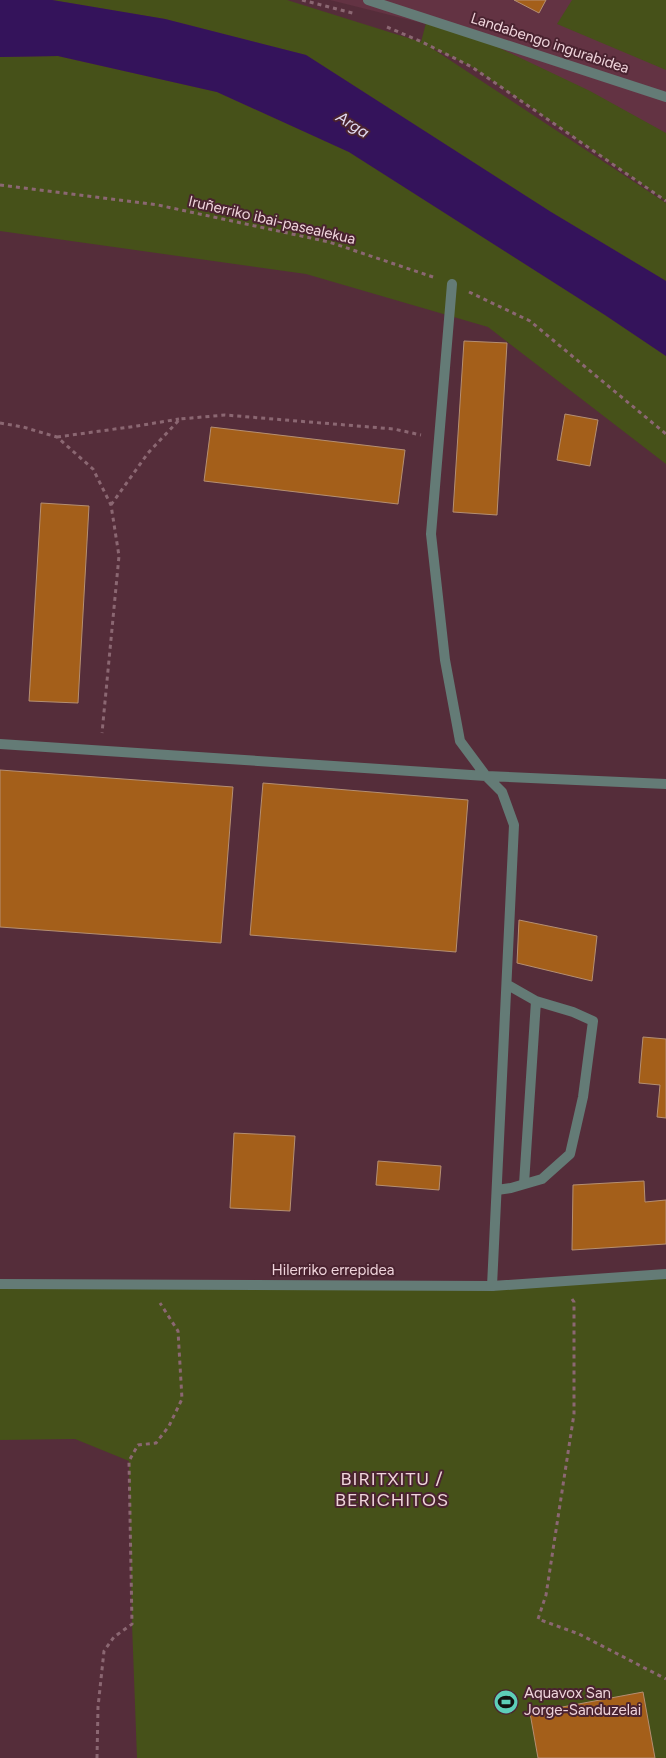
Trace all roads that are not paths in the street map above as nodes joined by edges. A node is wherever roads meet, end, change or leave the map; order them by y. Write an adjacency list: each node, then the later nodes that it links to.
1 (368, 0): 2 (street, Landabengo ingurabidea)
2 (666, 97)
3 (452, 284): 5 (street)
4 (0, 744): 5 (street)
5 (486, 776): 6 (street); 7 (street)
6 (666, 784)
7 (508, 985): 8 (street); 10 (street)
8 (536, 1001): 9 (street); 9 (street)
9 (524, 1184): 10 (street)
10 (497, 1190): 13 (street)
11 (666, 1274): 13 (street, Hilerriko errepidea)
12 (0, 1284): 13 (street, Hilerriko errepidea)
13 (492, 1286)

